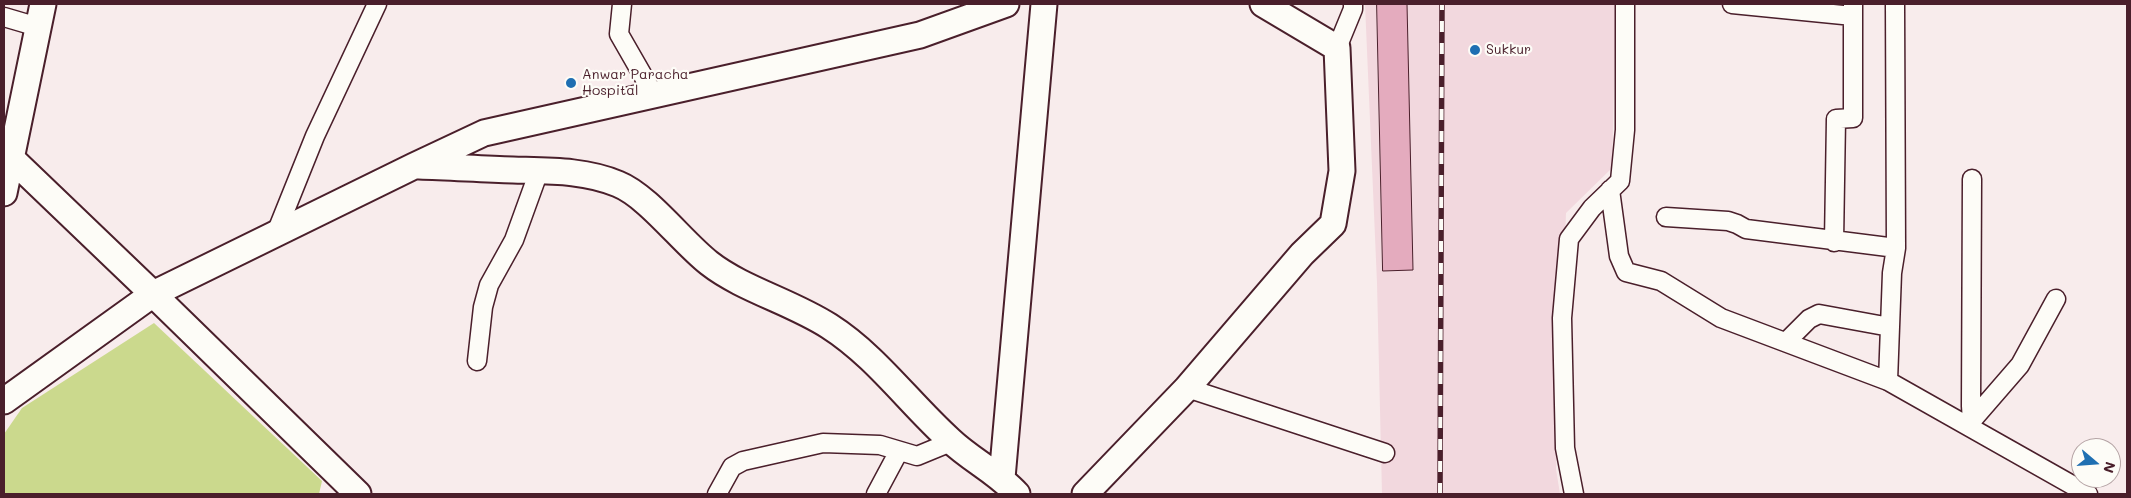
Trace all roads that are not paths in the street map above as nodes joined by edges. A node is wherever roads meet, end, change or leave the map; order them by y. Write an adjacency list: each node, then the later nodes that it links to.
1 (377, 4): 22 (street)
2 (622, 4): 14 (street)
3 (1006, 4): 14 (street)
4 (1044, 4): 37 (street)
5 (1262, 4): 13 (street)
6 (1353, 4): 13 (street)
7 (1625, 4): 19 (street)
8 (1732, 4): 10 (street)
9 (1894, 4): 24 (street)
10 (1853, 10): 23 (street)
11 (41, 16): 12 (street); 15 (street)
12 (4, 17)
13 (1337, 48): 31 (street)
14 (654, 95): 16 (street)
15 (7, 157): 20 (street); 25 (street)
16 (414, 166): 17 (street); 22 (street)
17 (539, 171): 29 (street); 34 (street)
18 (1972, 179): 33 (street)
19 (1610, 190): 28 (street); 42 (street)
20 (4, 193)
21 (1666, 217): 23 (street)
22 (276, 233): 25 (street)
23 (1834, 242): 24 (street)
24 (1896, 248): 27 (street)
25 (154, 294): 32 (street); 38 (street)
26 (2056, 299): 33 (street)
27 (1890, 327): 28 (street); 30 (street)
28 (1786, 342): 30 (street)
29 (477, 361)
30 (1888, 381): 33 (street)
31 (1187, 388): 36 (street); 41 (street)
32 (4, 401)
33 (1970, 423): 43 (street)
34 (951, 442): 35 (street); 37 (street)
35 (899, 451): 39 (street); 40 (street)
36 (1385, 454)
37 (1010, 486)
38 (358, 494)
39 (717, 494)
40 (876, 494)
41 (1085, 494)
42 (1574, 494)
43 (2088, 494)

